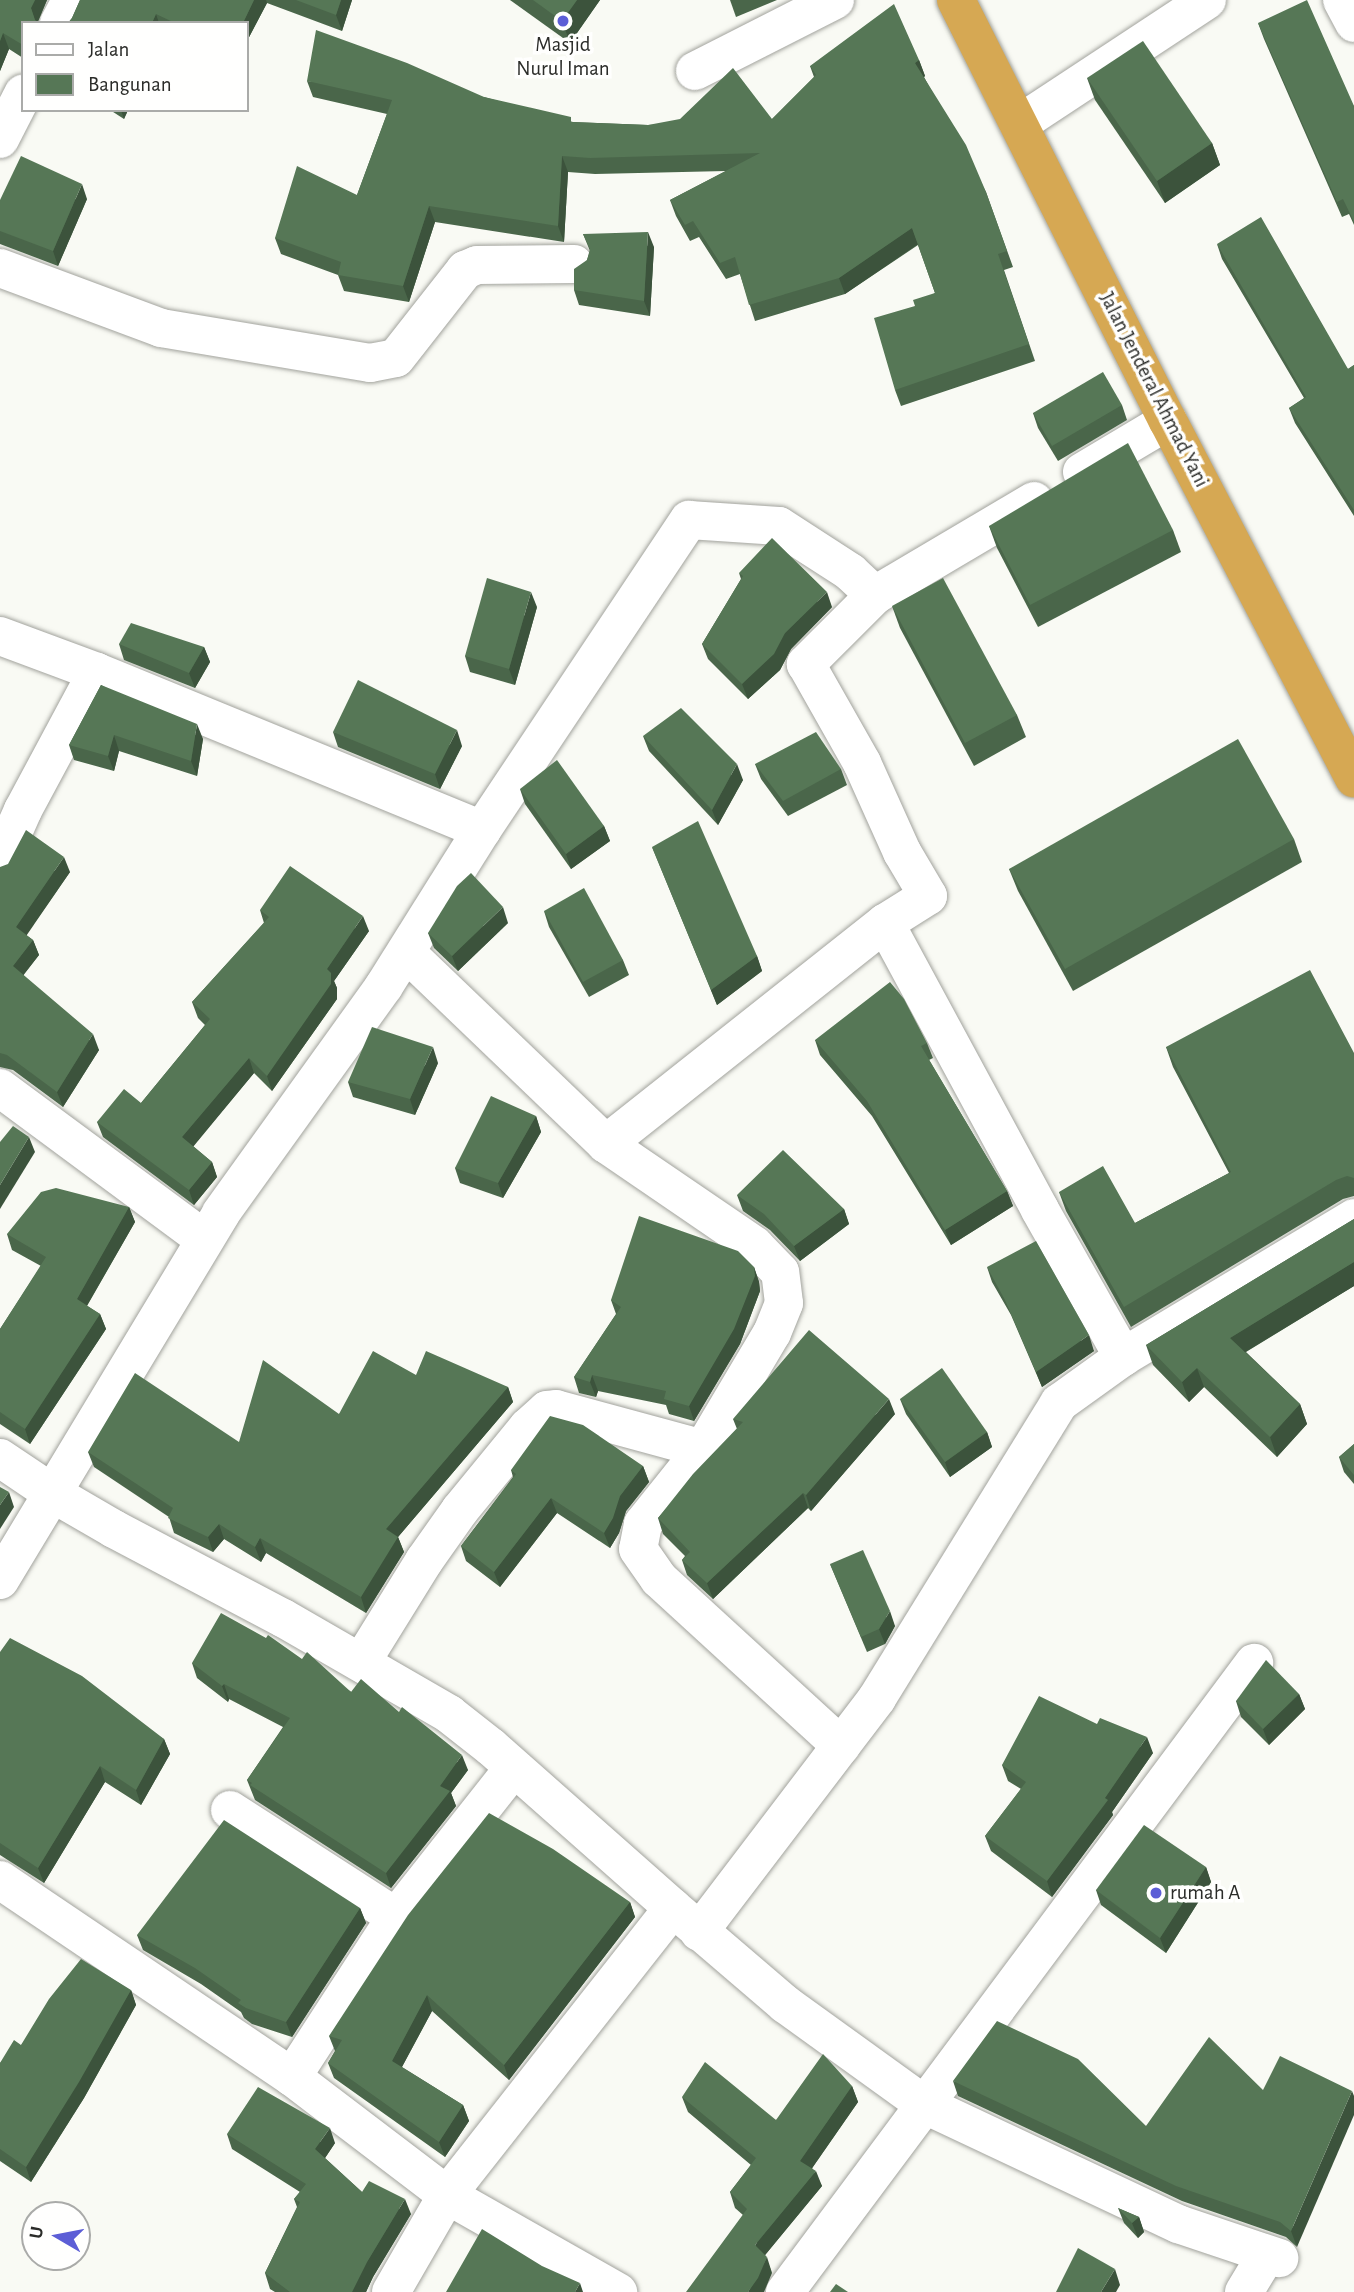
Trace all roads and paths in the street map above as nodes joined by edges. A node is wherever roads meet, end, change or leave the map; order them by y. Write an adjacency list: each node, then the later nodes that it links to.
1 (71, 0): 6 (street)
2 (835, 0): 8 (street)
3 (956, 0): 10 (highway, Jalan Jenderal Ahmad Yani)
4 (1207, 0): 10 (street)
5 (1342, 0): 7 (street)
6 (60, 21)
7 (1354, 23)
8 (695, 71)
9 (21, 98): 11 (street)
10 (1019, 124): 14 (highway, Jalan Jenderal Ahmad Yani)
11 (0, 139)
12 (573, 264): 13 (street)
13 (0, 268)
14 (1168, 421): 15 (street); 18 (highway, Jalan Jenderal Ahmad Yani)
15 (874, 595): 19 (street); 21 (street)
16 (0, 636): 17 (street)
17 (97, 671): 19 (street); 20 (street)
18 (1354, 779)
19 (482, 830): 22 (street)
20 (0, 862)
21 (885, 923): 24 (street); 27 (street)
22 (406, 952): 24 (street); 26 (street)
23 (0, 1088): 26 (street)
24 (606, 1144): 28 (street)
25 (1354, 1218): 27 (street)
26 (204, 1239): 30 (street)
27 (1124, 1357): 34 (street)
28 (703, 1449): 32 (street); 34 (street)
29 (0, 1458): 30 (street)
30 (52, 1493): 31 (street); 32 (street)
31 (0, 1580)
32 (362, 1661): 35 (street)
33 (1254, 1663): 41 (street)
34 (841, 1746): 39 (street)
35 (513, 1769): 38 (street); 39 (street)
36 (230, 1810): 38 (street)
37 (0, 1880): 40 (street)
38 (396, 1917): 40 (street)
39 (686, 1920): 41 (street); 42 (street)
40 (292, 2077): 42 (street)
41 (925, 2105): 45 (street); 46 (street)
42 (447, 2195): 43 (street); 44 (street)
43 (391, 2292)
44 (618, 2292)
45 (785, 2292)
46 (1244, 2292)

